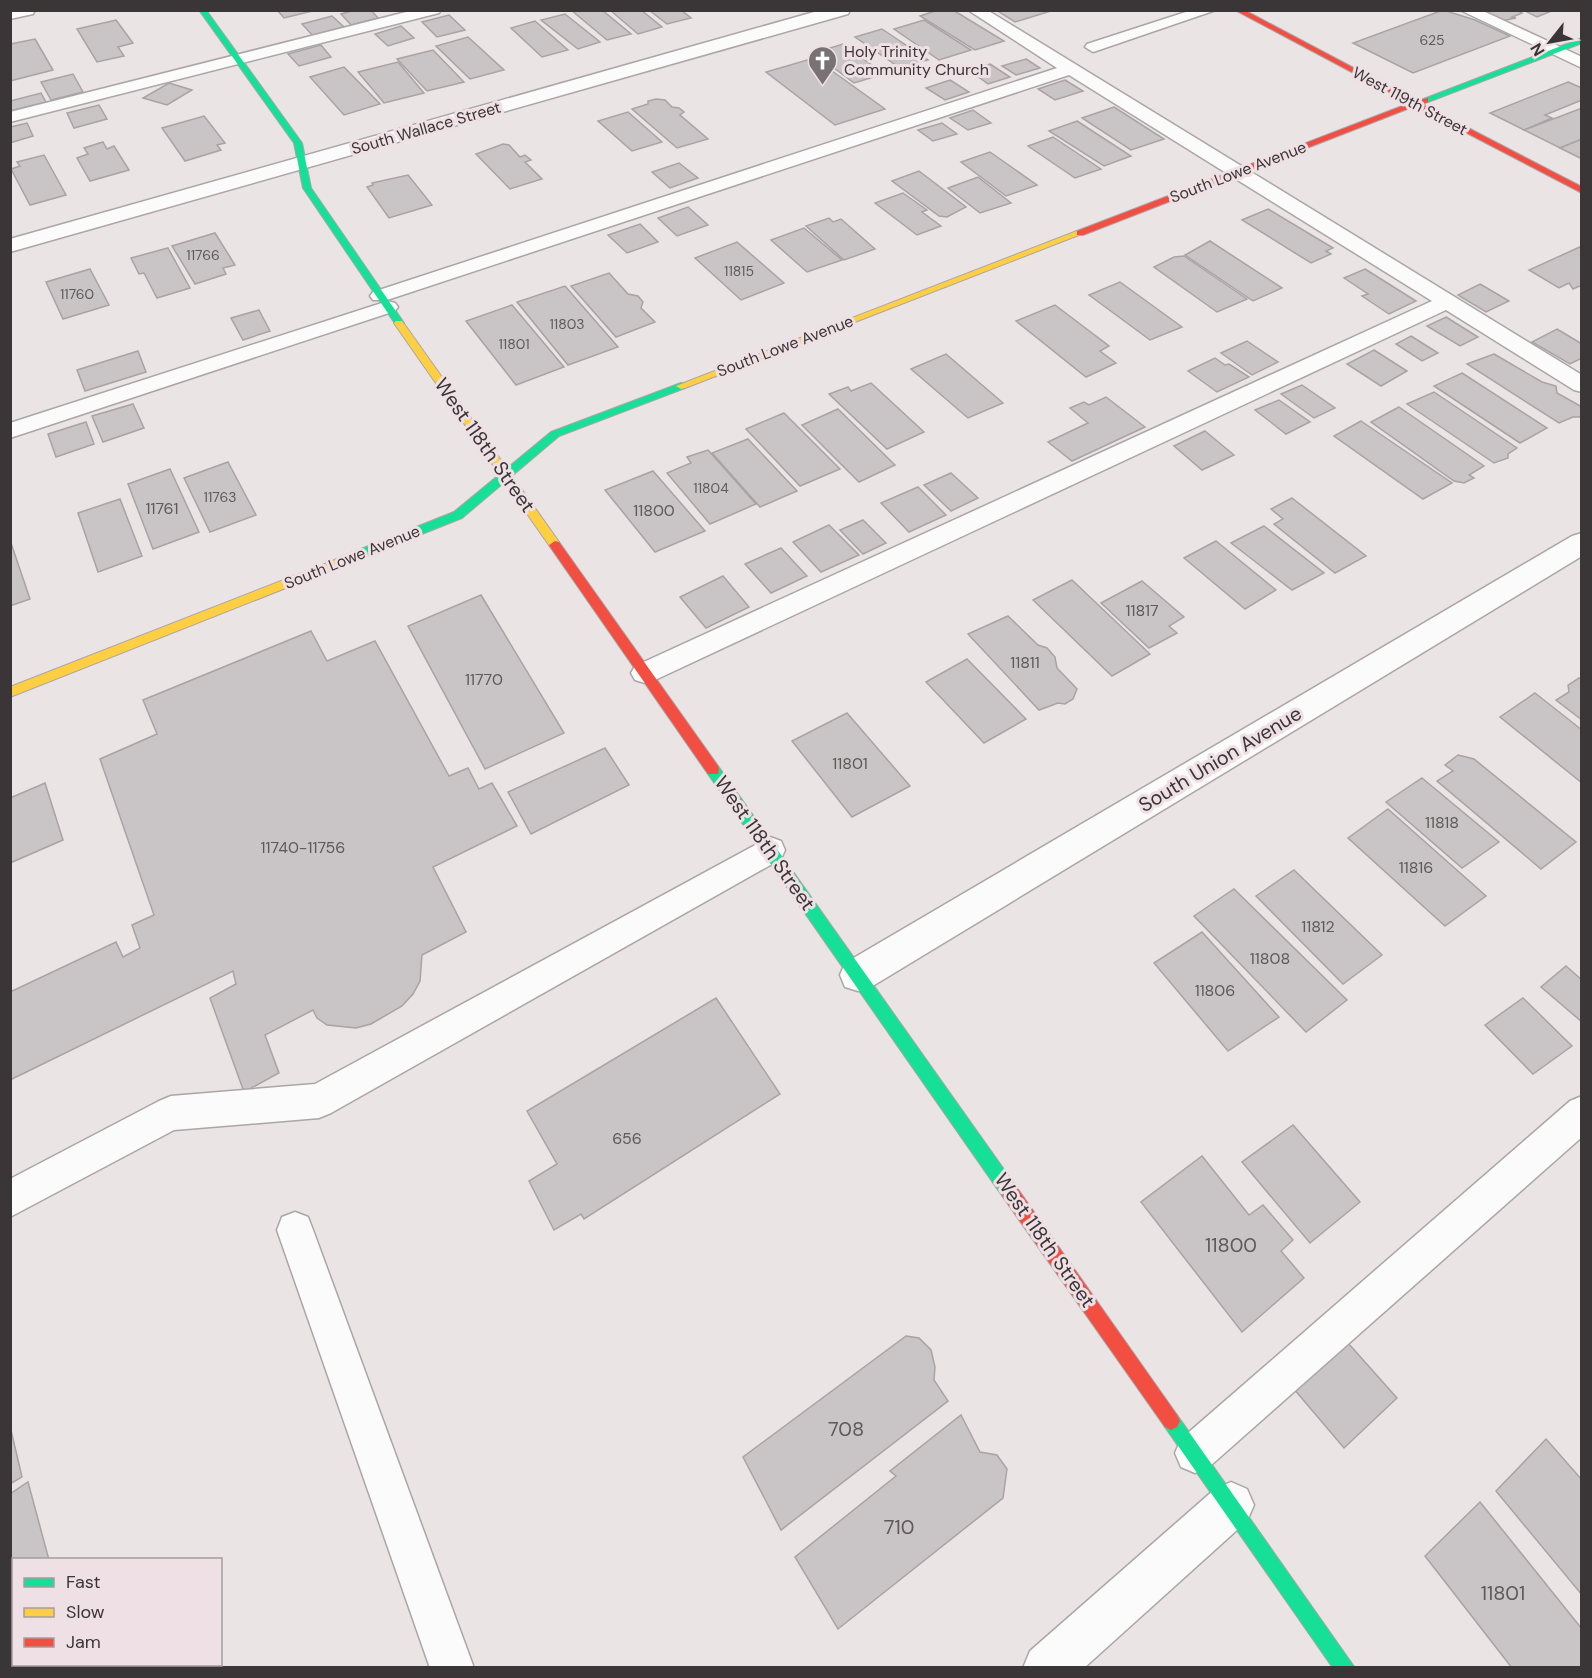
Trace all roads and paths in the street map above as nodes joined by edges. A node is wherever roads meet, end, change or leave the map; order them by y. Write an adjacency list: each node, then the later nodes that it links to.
1 (27, 10): 9 (street)
2 (202, 10): 13 (street, West 118th Street)
3 (434, 10): 13 (lane)
4 (842, 10): 18 (street, South Wallace Street)
5 (975, 10): 15 (lane)
6 (1209, 10): 11 (lane)
7 (1238, 10): 16 (street, West 119th Street)
8 (1467, 10): 12 (lane)
9 (10, 14)
10 (1581, 40): 12 (street, South Lowe Avenue)
11 (1093, 47)
12 (1555, 51): 14 (lane); 16 (street, South Lowe Avenue)
13 (238, 60): 17 (lane); 18 (street, West 118th Street)
14 (1581, 63)
15 (1070, 69): 19 (lane); 22 (lane)
16 (1416, 104): 19 (street, South Lowe Avenue); 20 (street, West 119th Street)
17 (10, 117)
18 (302, 164): 21 (street, South Wallace Street); 22 (street, West 118th Street)
19 (1237, 172): 23 (lane); 26 (street, South Lowe Avenue)
20 (1581, 191)
21 (10, 246)
22 (384, 302): 25 (lane); 26 (street, West 118th Street)
23 (1447, 302): 24 (lane); 28 (lane)
24 (1581, 385)
25 (10, 431)
26 (506, 475): 28 (street, West 118th Street); 29 (street, South Lowe Avenue)
27 (1581, 543): 31 (street, South Union Avenue)
28 (645, 673): 30 (street, West 118th Street)
29 (10, 692)
30 (770, 850): 31 (street, West 118th Street); 33 (lane)
31 (858, 975): 35 (street, West 118th Street)
32 (1581, 1113): 35 (lane)
33 (10, 1199)
34 (295, 1230): 37 (lane)
35 (1195, 1453): 36 (street, West 118th Street)
36 (1231, 1505): 38 (street); 39 (street, West 118th Street)
37 (452, 1668)
38 (1047, 1668)
39 (1346, 1668)

